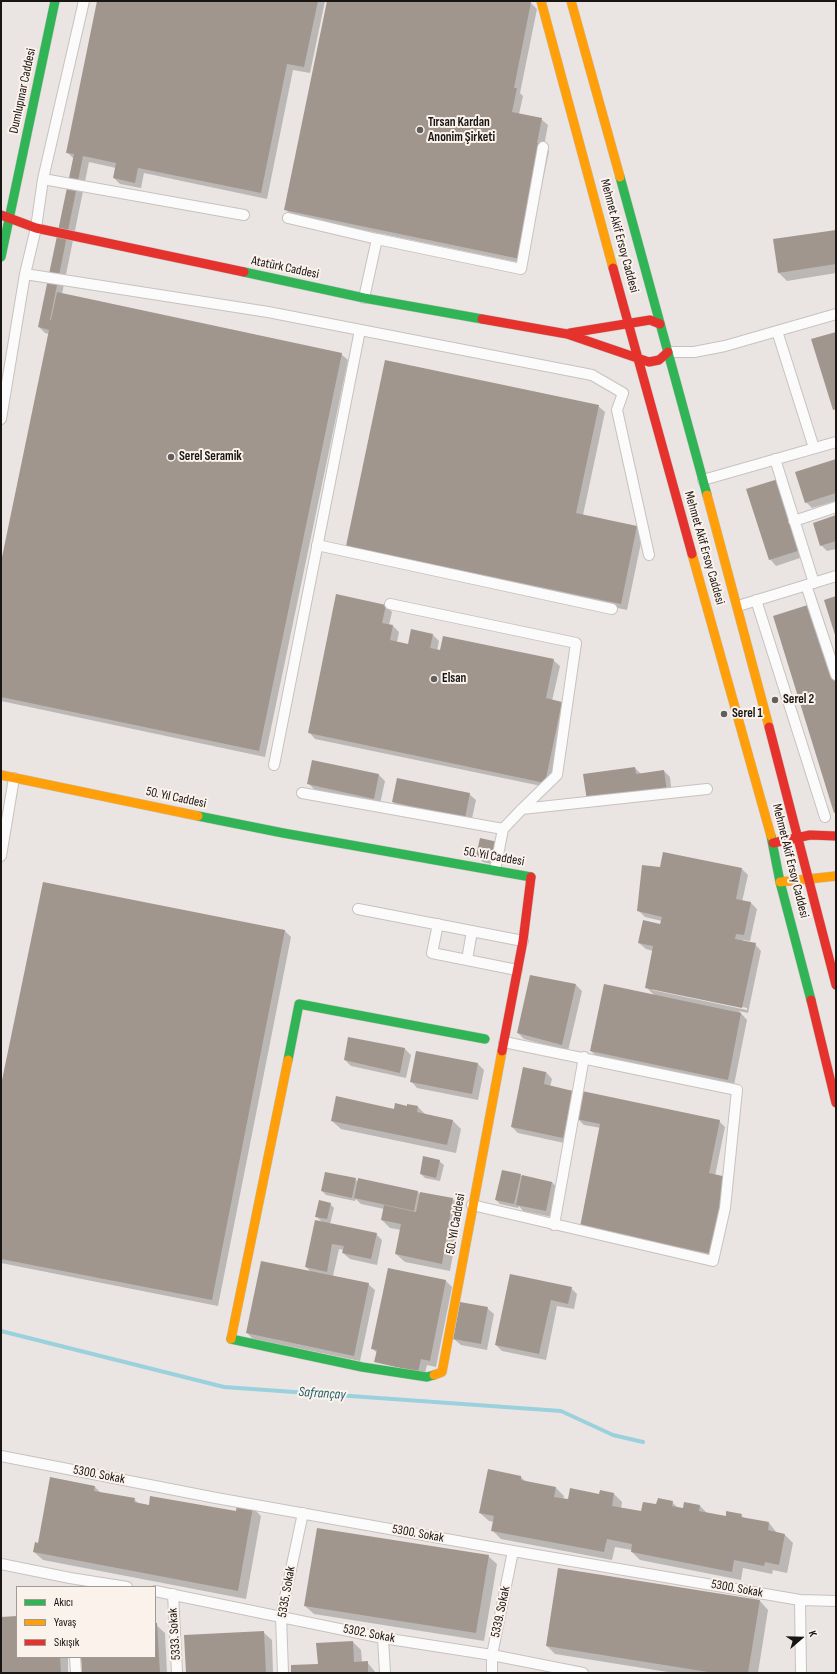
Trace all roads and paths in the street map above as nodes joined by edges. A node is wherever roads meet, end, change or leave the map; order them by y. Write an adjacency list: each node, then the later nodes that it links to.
1 (55, 1): 8 (main road, Dumlupınar Caddesi)
2 (84, 1): 6 (street)
3 (541, 1): 16 (main road, Mehmet Akif Ersoy Caddesi)
4 (571, 1): 17 (main road, Mehmet Akif Ersoy Caddesi)
5 (543, 147): 11 (street)
6 (43, 179): 7 (street); 10 (street)
7 (244, 215)
8 (5, 216): 10 (main road, Atatürk Caddesi); 12 (main road, Dumlupınar Caddesi)
9 (288, 218): 11 (street)
10 (36, 228): 13 (street); 14 (main road, Atatürk Caddesi)
11 (377, 239): 14 (street)
12 (1, 257)
13 (25, 274): 18 (street); 23 (street)
14 (364, 298): 20 (main road, Atatürk Caddesi)
15 (836, 314): 19 (street)
16 (629, 323): 17 (main road); 20 (main road); 22 (main road, Mehmet Akif Ersoy Caddesi)
17 (660, 324): 21 (main road, Mehmet Akif Ersoy Caddesi)
18 (360, 330): 30 (street); 31 (street)
19 (777, 331): 21 (street); 25 (street)
20 (567, 334): 22 (main road)
21 (668, 352): 22 (main road); 27 (main road, Mehmet Akif Ersoy Caddesi)
22 (638, 359): 49 (main road, Mehmet Akif Ersoy Caddesi)
23 (1, 419)
24 (836, 442): 25 (street)
25 (814, 448): 26 (street)
26 (775, 459): 27 (street); 29 (street)
27 (703, 480): 36 (main road, Mehmet Akif Ersoy Caddesi)
28 (836, 507): 29 (street)
29 (794, 521): 33 (street)
30 (317, 545): 37 (street); 39 (street)
31 (649, 556)
32 (836, 576): 33 (street)
33 (810, 584): 34 (street); 38 (street)
34 (756, 600): 36 (street); 45 (street)
35 (390, 604): 44 (street)
36 (738, 606): 48 (main road, Mehmet Akif Ersoy Caddesi)
37 (612, 609)
38 (836, 675)
39 (274, 765)
40 (1, 775): 41 (main road, 50. Yıl Caddesi)
41 (14, 778): 50 (street); 51 (main road, 50. Yıl Caddesi)
42 (707, 789): 44 (street)
43 (302, 793): 46 (street)
44 (522, 809): 46 (street)
45 (825, 816)
46 (503, 830): 51 (street)
47 (836, 836): 48 (main road)
48 (799, 837): 49 (main road); 53 (main road, Mehmet Akif Ersoy Caddesi)
49 (773, 843): 54 (main road, Mehmet Akif Ersoy Caddesi)
50 (1, 856)
51 (495, 870): 58 (main road, 50. Yıl Caddesi)
52 (836, 876): 53 (main road)
53 (810, 880): 54 (main road); 61 (main road, Mehmet Akif Ersoy Caddesi)
54 (780, 882): 65 (main road, Mehmet Akif Ersoy Caddesi)
55 (358, 909): 56 (street)
56 (438, 924): 57 (street); 59 (street)
57 (472, 931): 58 (street); 59 (street)
58 (523, 941): 60 (main road, 50. Yıl Caddesi)
59 (467, 960): 60 (street)
60 (517, 970): 63 (main road, 50. Yıl Caddesi)
61 (836, 986)
62 (486, 1038): 66 (main road, 50. Yıl Caddesi)
63 (504, 1042): 64 (street); 66 (main road, 50. Yıl Caddesi)
64 (584, 1058): 67 (street); 67 (street)
65 (836, 1103)
66 (472, 1205): 67 (street)
67 (554, 1225)
68 (1, 1456): 69 (street, 5300. Sokak)
69 (303, 1513): 70 (street, 5300. Sokak); 78 (street, 5335. Sokak)
70 (513, 1551): 76 (street, 5300. Sokak); 80 (street, 5339. Sokak)
71 (1, 1564): 72 (street)
72 (71, 1583): 73 (street)
73 (113, 1586)
74 (156, 1591): 75 (street, 5302. Sokak)
75 (173, 1594): 78 (street, 5302. Sokak); 83 (street, 5333. Sokak)
76 (800, 1600): 77 (street, 5300. Sokak); 88 (street)
77 (836, 1601)
78 (281, 1616): 79 (street, 5302. Sokak); 84 (street, 5335. Sokak)
79 (383, 1638): 80 (street, 5302. Sokak); 85 (street)
80 (492, 1655): 86 (street, 5339. Sokak); 87 (street, 5302. Sokak)
81 (75, 1658): 82 (street)
82 (76, 1673)
83 (177, 1673)
84 (282, 1673)
85 (385, 1673)
86 (492, 1673)
87 (583, 1673)
88 (801, 1673)

